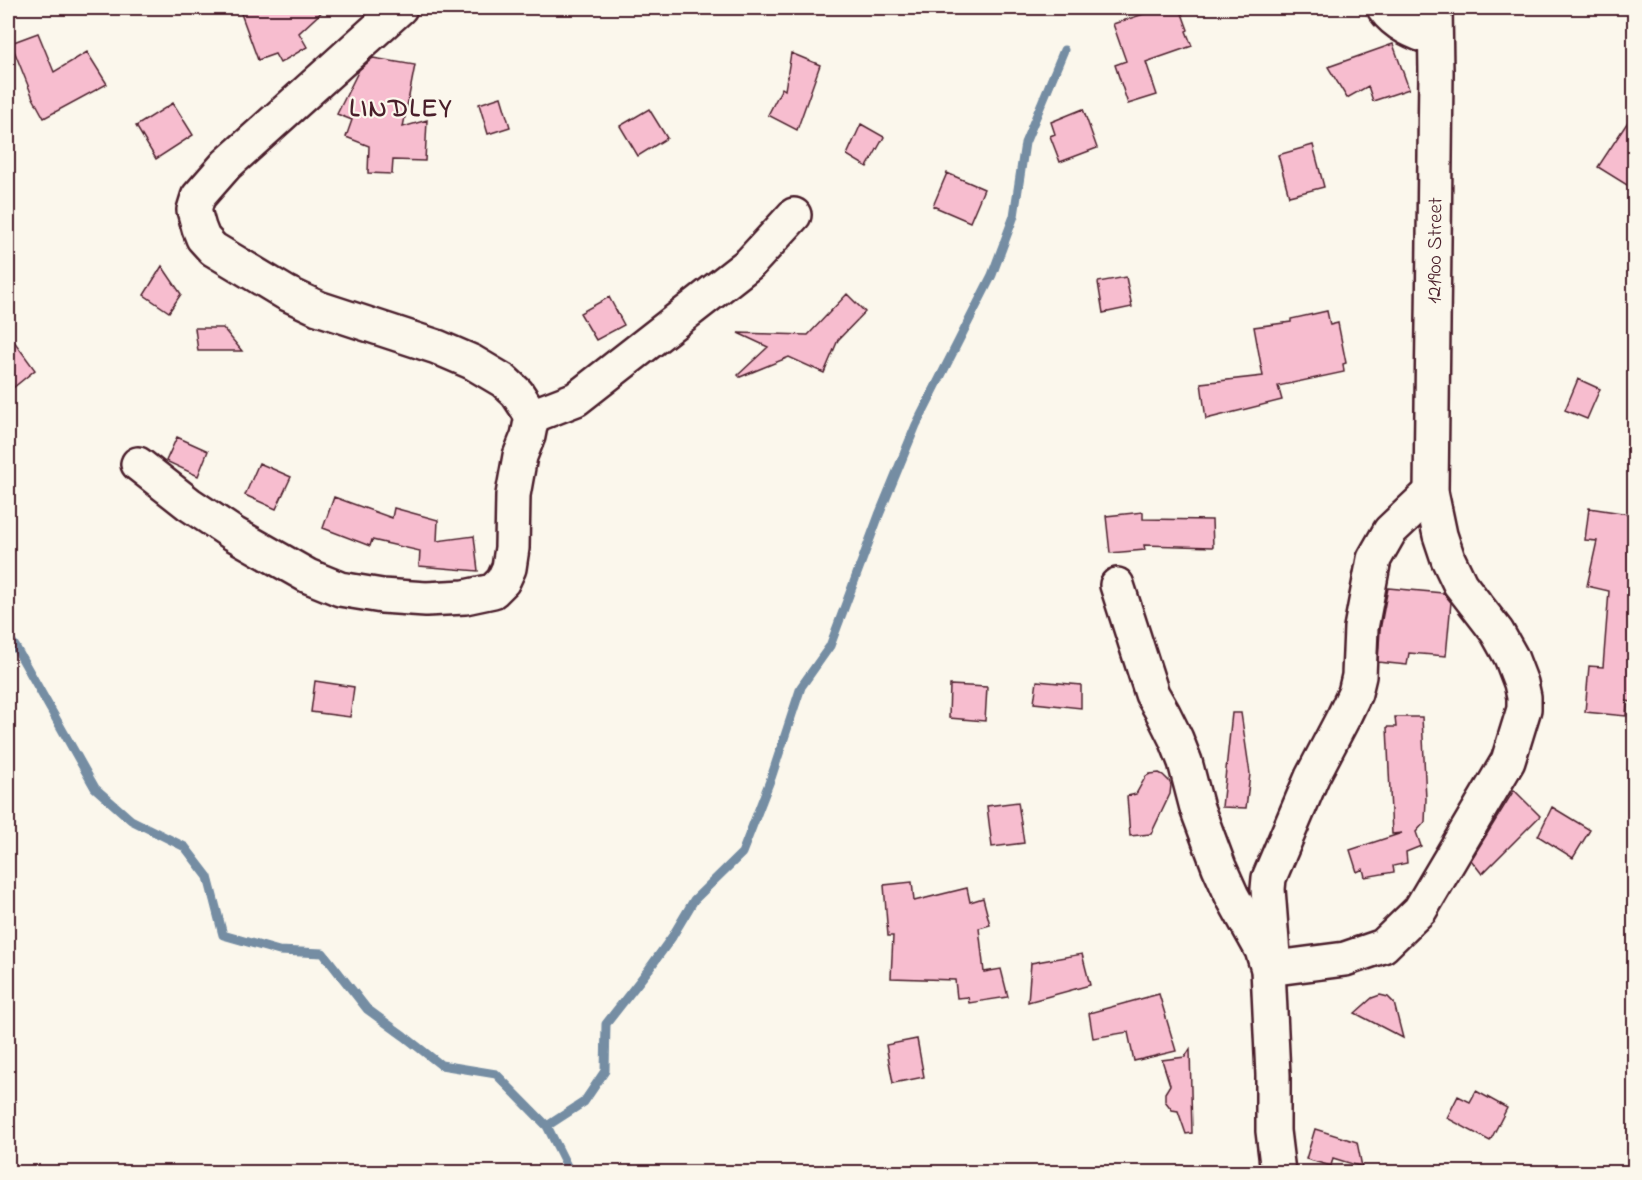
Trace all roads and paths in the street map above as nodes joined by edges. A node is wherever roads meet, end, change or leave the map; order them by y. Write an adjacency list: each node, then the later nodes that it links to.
1 (1384, 8): 3 (street)
2 (382, 13): 5 (street)
3 (1435, 23): 7 (street, 121900 Street)
4 (794, 215): 5 (street)
5 (532, 416): 6 (street)
6 (138, 464)
7 (1431, 492): 9 (street); 9 (street, 121900 Street)
8 (1117, 585): 9 (street)
9 (1268, 969): 10 (street)
10 (1278, 1173)

